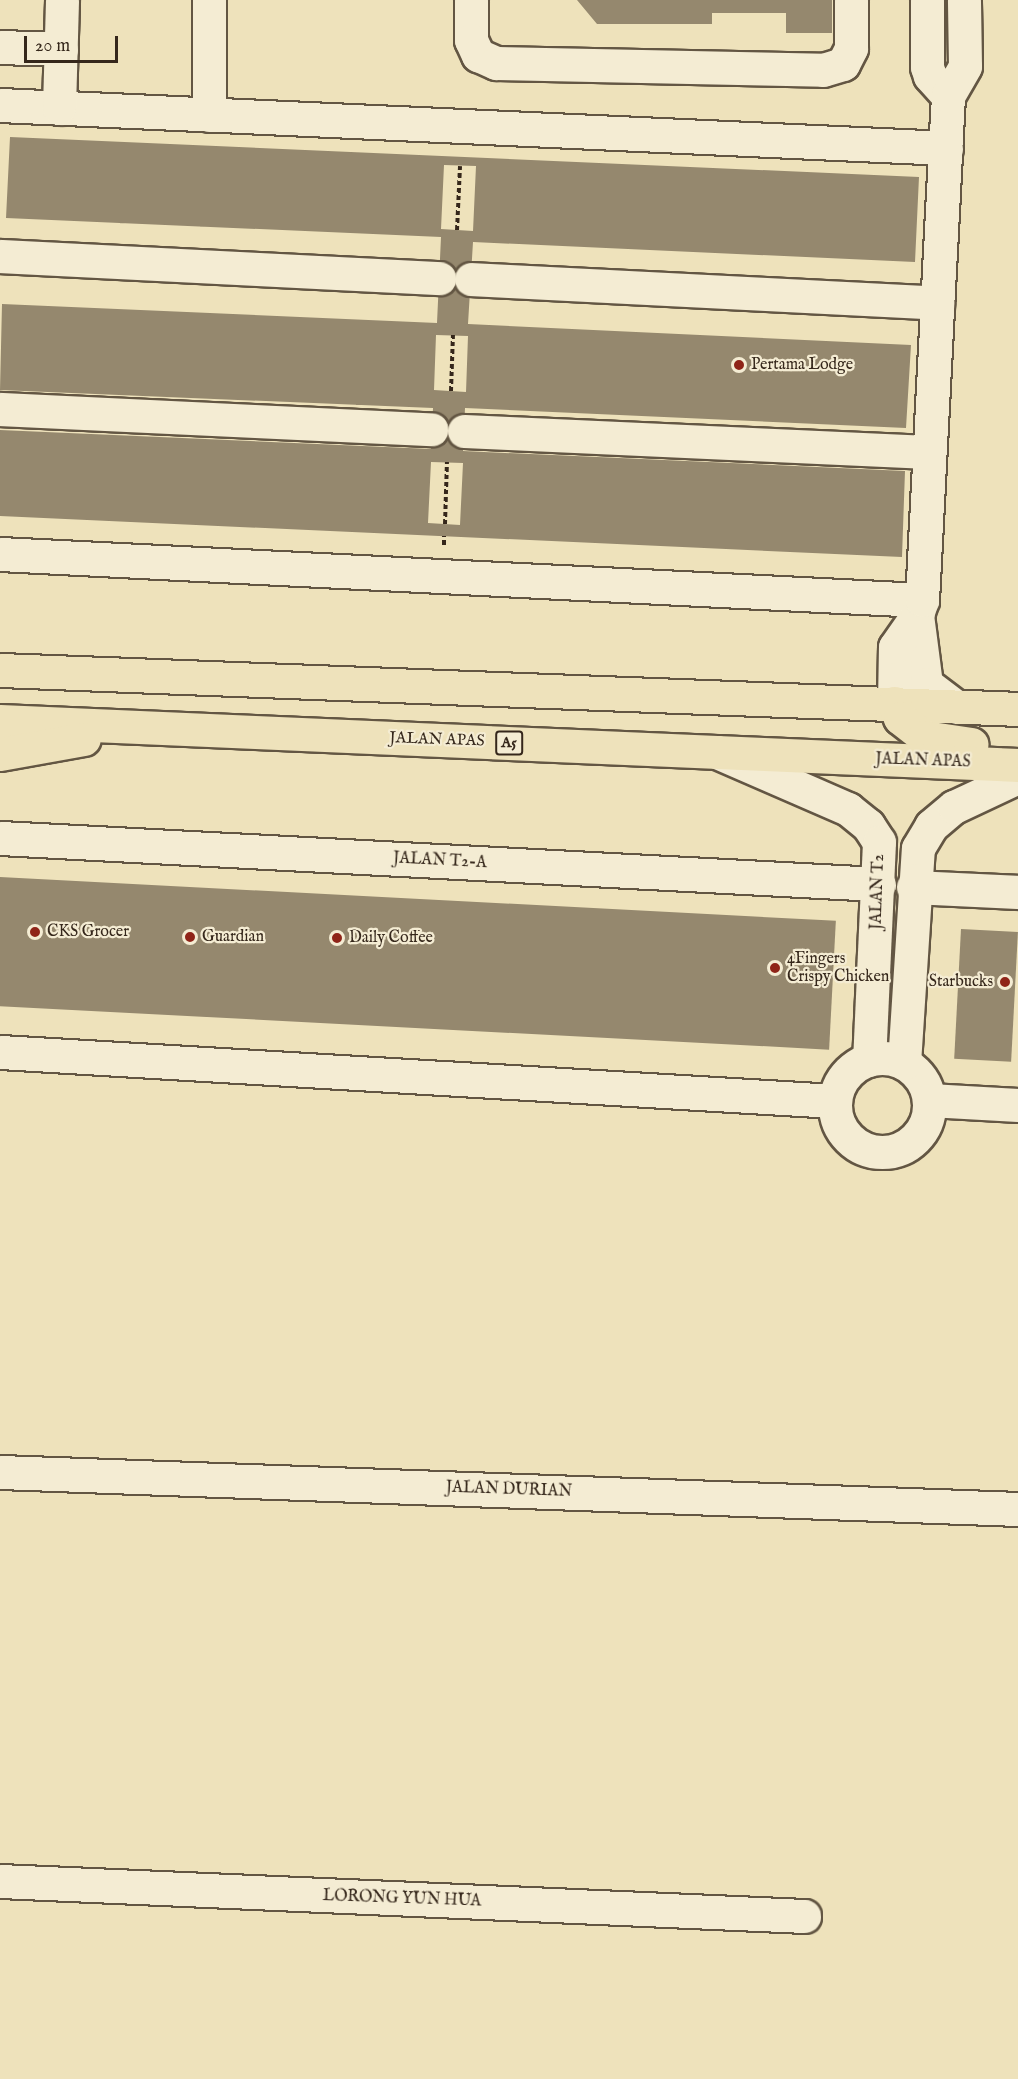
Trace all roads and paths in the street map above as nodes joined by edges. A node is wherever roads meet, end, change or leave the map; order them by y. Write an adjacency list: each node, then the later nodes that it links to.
1 (209, 0): 12 (street)
2 (471, 0): 3 (street)
3 (851, 0)
4 (927, 0): 9 (street)
5 (964, 0): 9 (street)
6 (63, 1): 8 (street)
7 (0, 47): 8 (street)
8 (61, 49): 11 (street)
9 (948, 96): 13 (street)
10 (0, 105): 11 (street)
11 (59, 108): 12 (street)
12 (209, 115): 13 (street)
13 (946, 148): 17 (street)
14 (460, 166): 15 (path)
15 (457, 230)
16 (0, 256): 17 (street)
17 (937, 303): 21 (street)
18 (453, 335): 19 (path)
19 (451, 391)
20 (0, 409): 21 (street)
21 (929, 452): 25 (street)
22 (447, 462): 23 (path)
23 (445, 524)
24 (0, 554): 25 (street)
25 (920, 608): 29 (street); 30 (street)
26 (0, 650): 28 (highway)
27 (0, 670): 28 (highway)
28 (153, 676): 29 (highway)
29 (894, 703): 30 (highway); 34 (highway)
30 (956, 706): 31 (highway)
31 (1018, 709)
32 (0, 721): 33 (highway, JALAN APAS / A5)
33 (151, 728): 35 (highway, JALAN APAS / A5); 36 (highway)
34 (1018, 746)
35 (717, 752): 37 (highway, JALAN APAS / A5); 40 (street, JALAN T2)
36 (0, 754)
37 (1018, 765)
38 (1018, 777): 41 (street, JALAN T2)
39 (0, 838): 40 (street, JALAN T2-A)
40 (879, 884): 44 (street, JALAN T2)
41 (913, 887): 42 (street); 45 (street, JALAN T2)
42 (1018, 892)
43 (0, 1052): 47 (street)
44 (869, 1060): 45 (street); 47 (street)
45 (904, 1063): 46 (street)
46 (929, 1100): 47 (street); 48 (street)
47 (835, 1101)
48 (1018, 1105)
49 (0, 1472): 50 (street, JALAN DURIAN)
50 (1018, 1509)
51 (0, 1881): 52 (street, LORONG YUN HUA)
52 (804, 1916)

